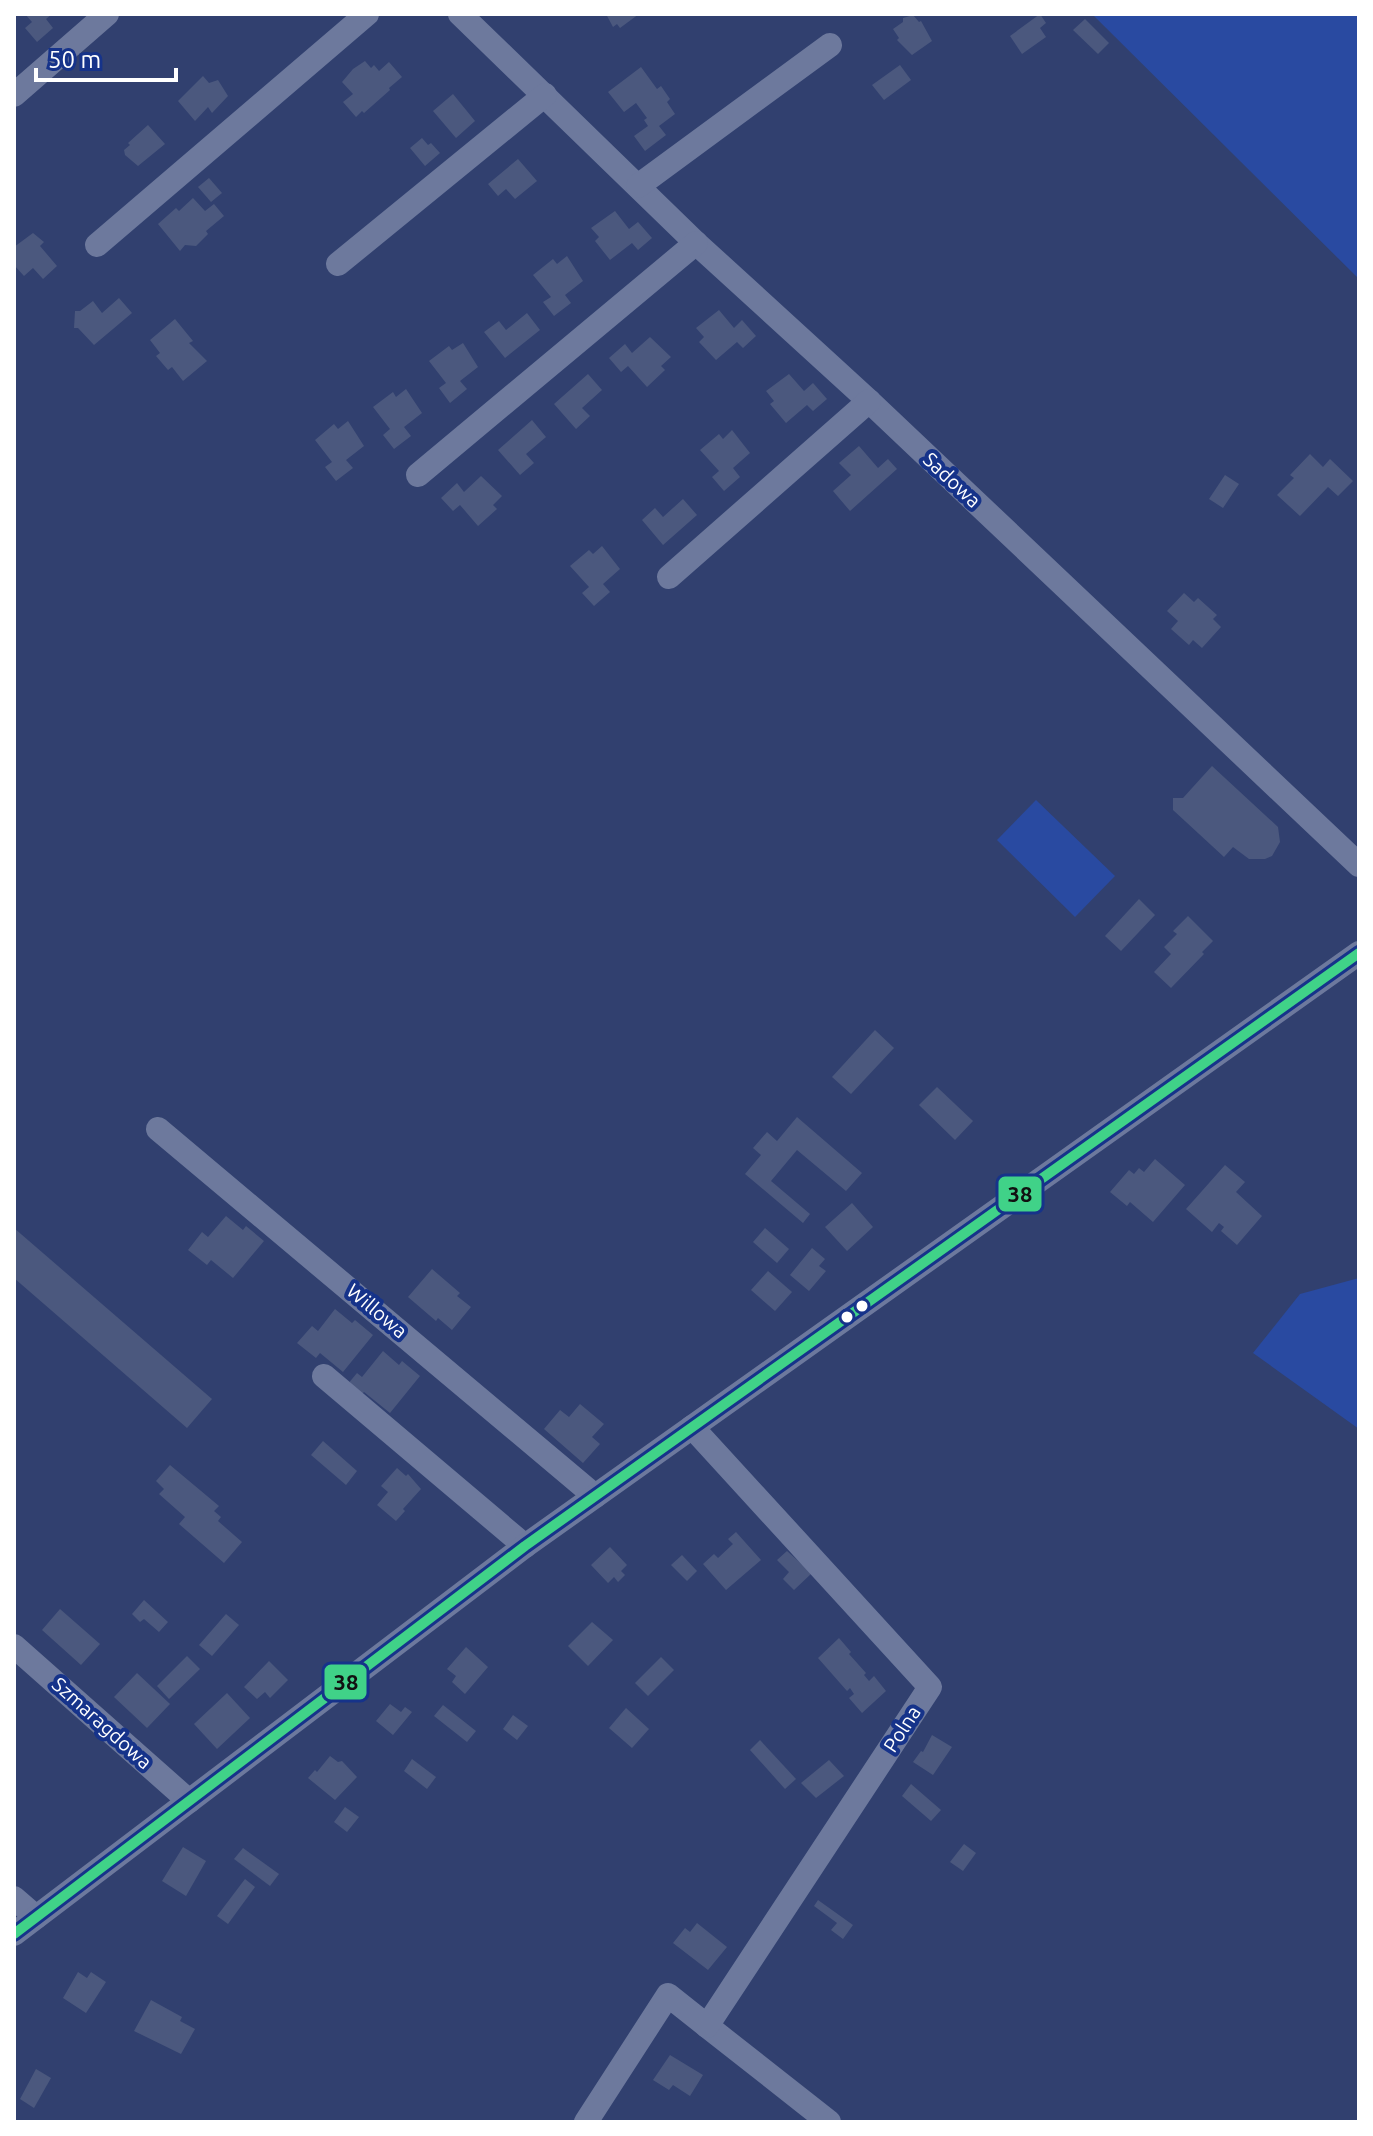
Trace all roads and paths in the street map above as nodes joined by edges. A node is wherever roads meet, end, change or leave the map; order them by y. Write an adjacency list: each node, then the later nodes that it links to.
1 (107, 14): 5 (street)
2 (367, 14): 9 (street)
3 (460, 14): 6 (street, Sadowa)
4 (830, 45): 7 (street)
5 (14, 95)
6 (545, 95): 7 (street, Sadowa); 10 (street)
7 (638, 186): 8 (street, Sadowa)
8 (696, 243): 11 (street, Sadowa); 12 (street)
9 (97, 245)
10 (338, 264)
11 (869, 401): 13 (street); 14 (street, Sadowa)
12 (418, 475)
13 (669, 577)
14 (1359, 865)
15 (1359, 953): 18 (street)
16 (158, 1129): 19 (street, Willowa)
17 (324, 1376): 20 (street)
18 (692, 1427): 19 (street); 26 (street, Polna)
19 (595, 1496): 20 (street)
20 (525, 1546): 22 (street)
21 (14, 1646): 22 (street, Szmaragdowa)
22 (189, 1801): 24 (street)
23 (14, 1898): 24 (street)
24 (36, 1917): 25 (street)
25 (14, 1934)
26 (707, 2026): 27 (street); 28 (street)
27 (586, 2122)
28 (829, 2122)

